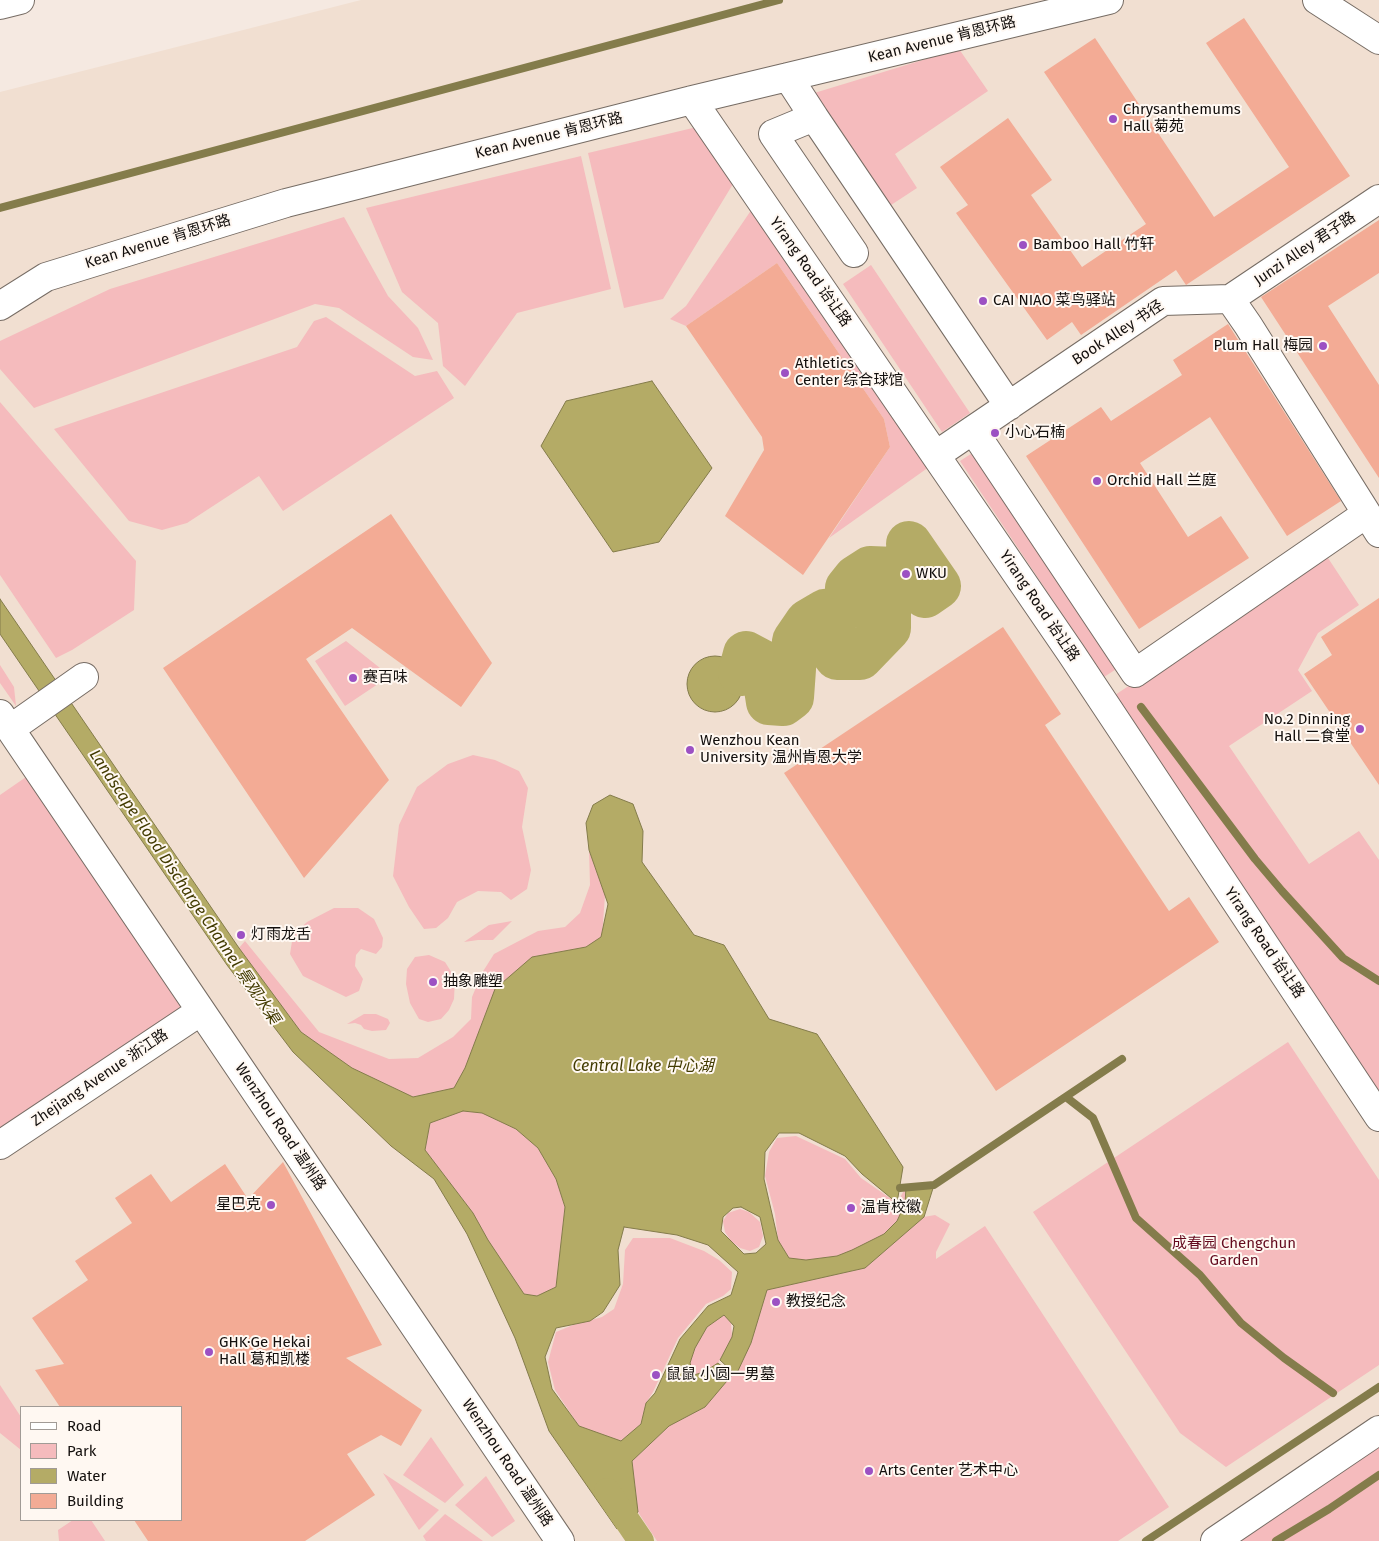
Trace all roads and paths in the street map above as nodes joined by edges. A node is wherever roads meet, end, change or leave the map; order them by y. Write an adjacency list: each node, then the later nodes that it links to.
1 (20, 0): 4 (street)
2 (1109, 0): 6 (street, Kean Avenue 肯恩环路)
3 (1329, 4): 5 (street)
4 (0, 5)
5 (1379, 40)
6 (788, 77): 7 (street, Kean Avenue 肯恩环路); 8 (street)
7 (692, 100): 12 (street, Kean Avenue 肯恩环路); 15 (street, Yirang Road 诒让路)
8 (814, 117): 10 (street); 13 (street)
9 (1379, 199): 11 (street, Junzi Alley 君子路)
10 (854, 253)
11 (1230, 299): 13 (street, Book Alley 书径); 16 (street)
12 (0, 306)
13 (1009, 406): 14 (street, Book Alley 书径)
14 (973, 430): 15 (street, Book Alley 书径); 16 (street)
15 (936, 455): 20 (street, Yirang Road 诒让路)
16 (1373, 524)
17 (84, 677): 18 (street)
18 (8, 733): 19 (street, Wenzhou Road 温州路)
19 (201, 1010): 21 (street, Zhejiang Avenue 浙江路); 23 (street, Wenzhou Road 温州路)
20 (1379, 1117)
21 (0, 1145)
22 (1379, 1430): 24 (street)
23 (560, 1541)
24 (1215, 1541)

